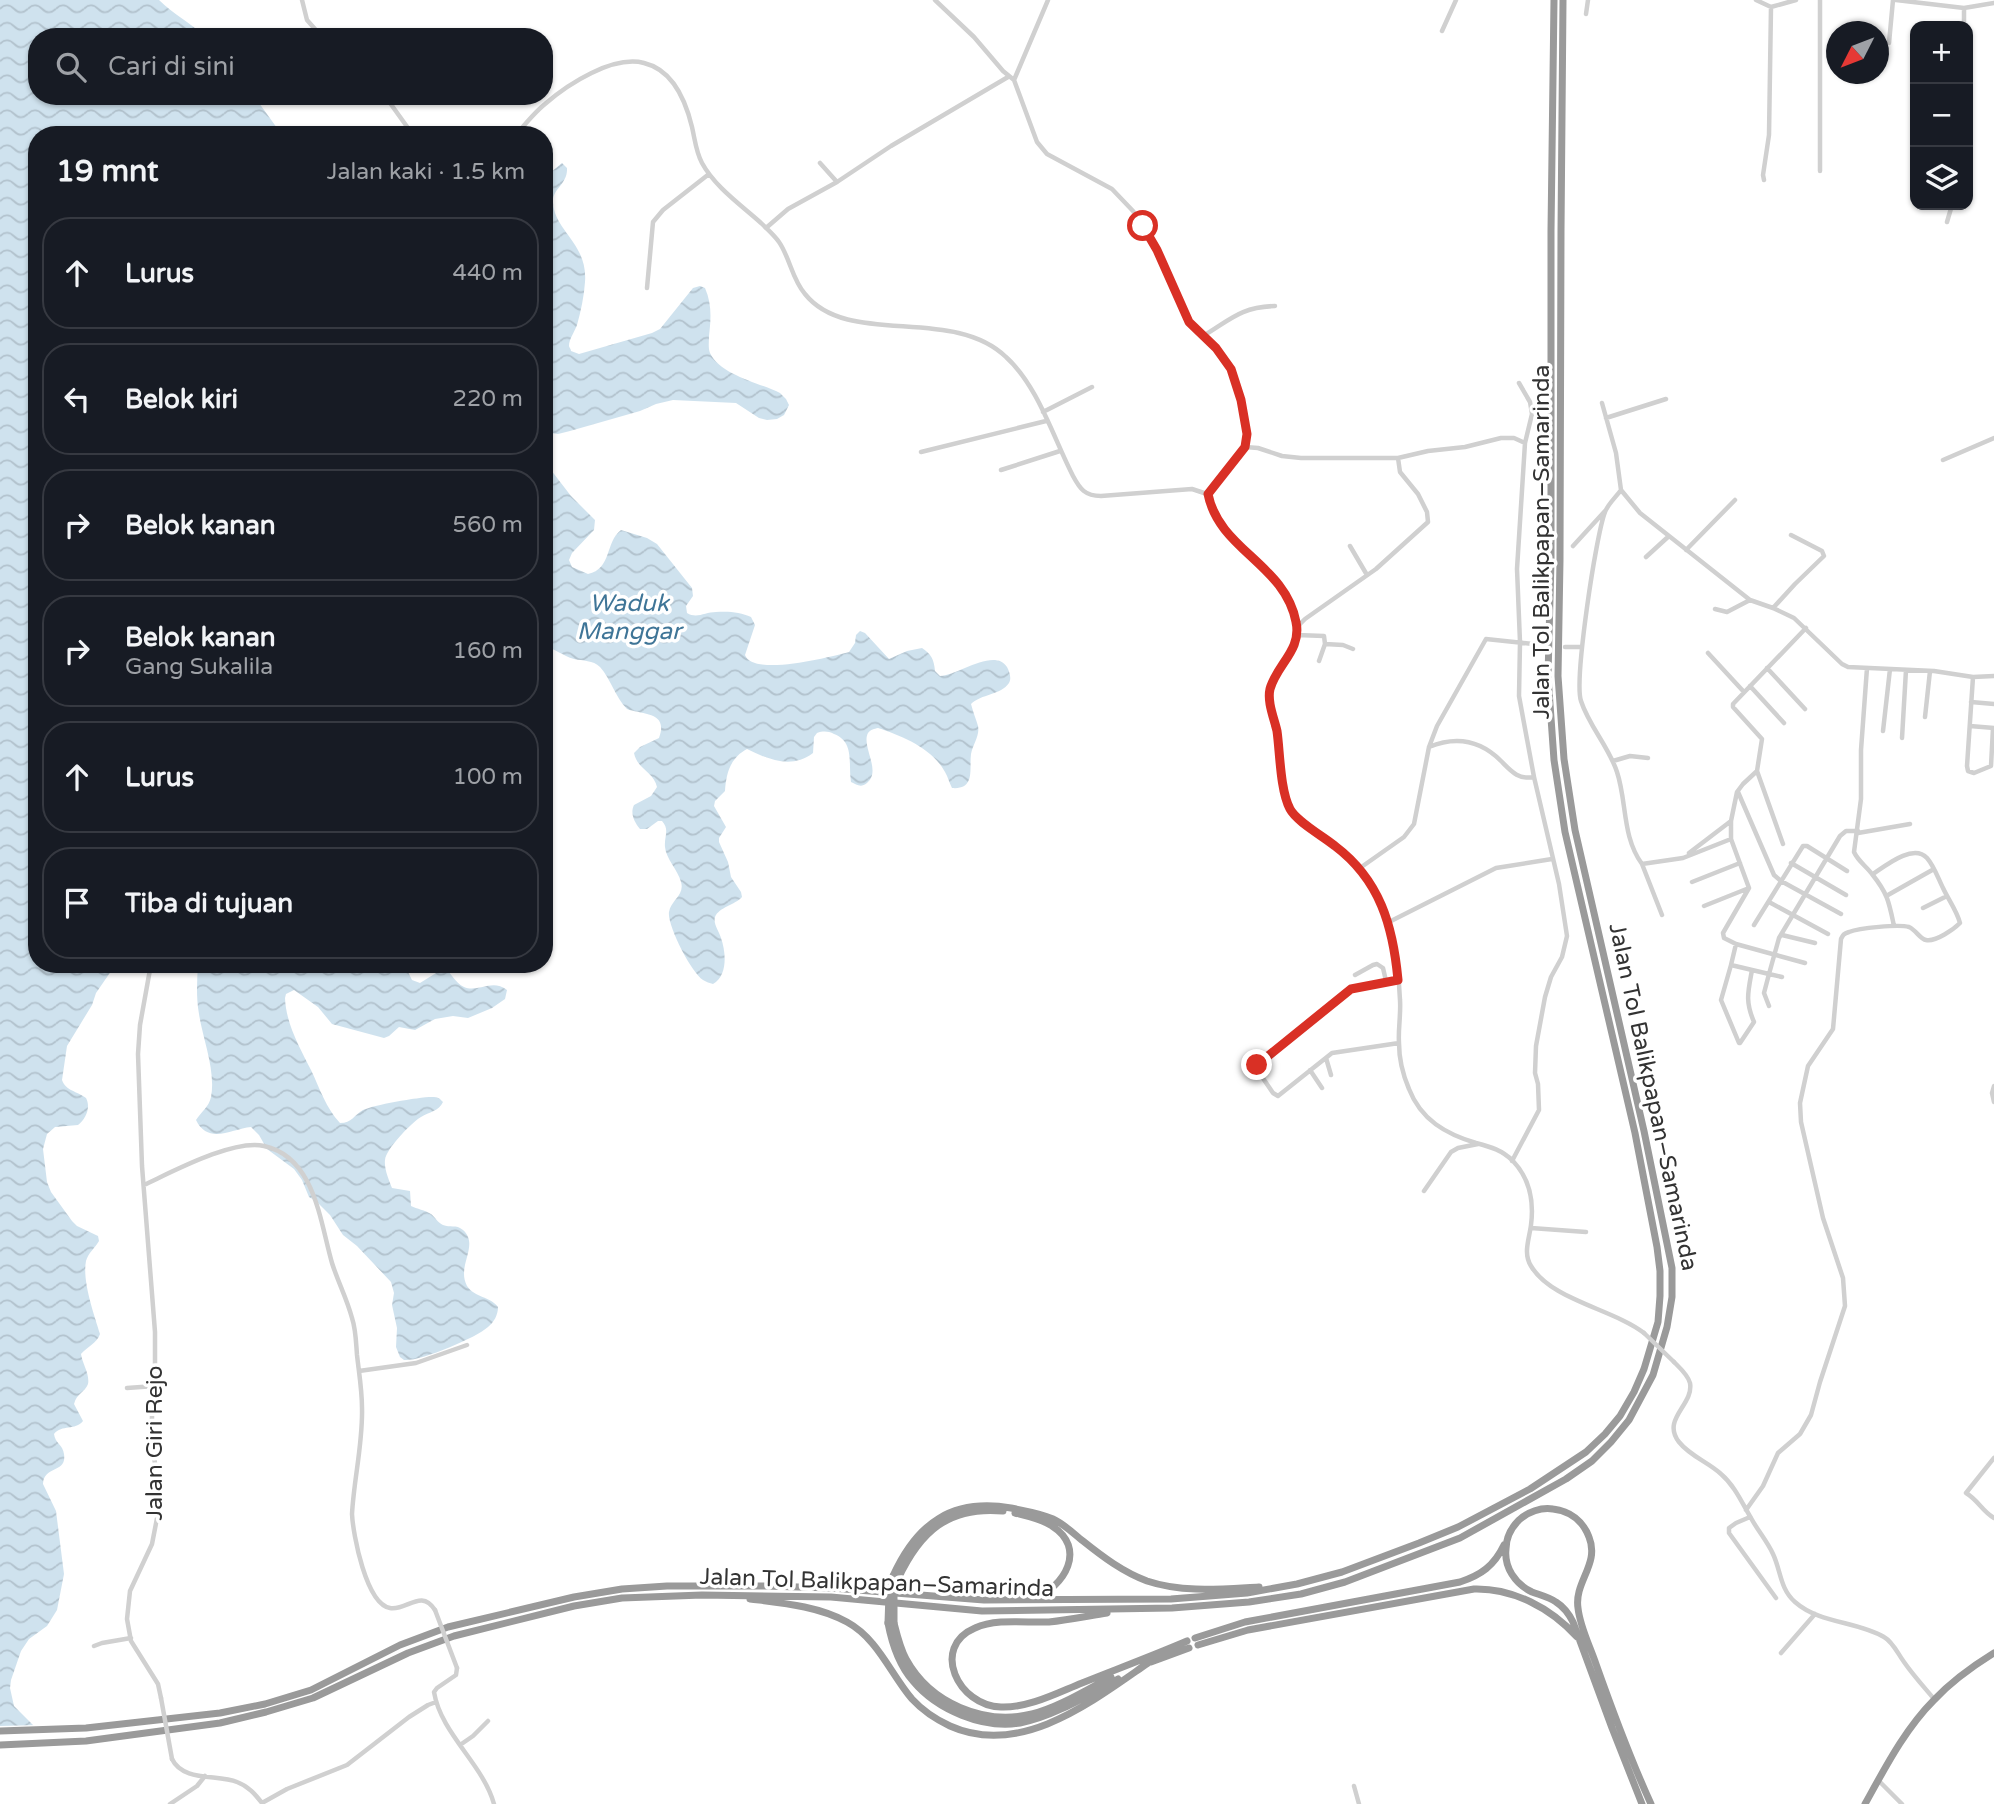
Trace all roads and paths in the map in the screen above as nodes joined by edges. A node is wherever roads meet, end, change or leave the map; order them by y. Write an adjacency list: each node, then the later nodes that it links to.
1 (302, 0): 18 (street)
2 (935, 0): 21 (street)
3 (1048, 0): 21 (street)
4 (1456, 0): 19 (street)
5 (1554, 0): 172 (highway, Jalan Tol Balikpapan–Samarinda)
6 (1563, 0): 176 (highway, Jalan Tol Balikpapan–Samarinda)
7 (1588, 0): 16 (street)
8 (1756, 0): 14 (street)
9 (1796, 0): 14 (street)
10 (1820, 0): 28 (street)
11 (1897, 0): 15 (street); 20 (street)
12 (1980, 3): 13 (street); 15 (street)
13 (1994, 3)
14 (1771, 7): 30 (street)
15 (1966, 8): 17 (street)
16 (1586, 14)
17 (1965, 21)
18 (314, 28)
19 (1442, 31)
20 (1889, 43)
21 (1011, 78): 31 (street); 37 (street)
22 (553, 98): 29 (street)
23 (391, 105): 25 (street)
24 (543, 105): 26 (street)
25 (407, 126)
26 (524, 126)
27 (820, 163): 31 (street)
28 (1820, 171)
29 (709, 174): 34 (street); 35 (street)
30 (1764, 180)
31 (837, 182): 34 (street)
32 (1951, 210): 33 (street)
33 (1947, 222)
34 (766, 228): 42 (street)
35 (647, 288)
36 (1275, 306): 37 (street)
37 (1203, 336): 47 (street)
38 (1519, 383): 46 (street)
39 (1092, 387): 42 (street)
40 (1666, 399): 43 (street)
41 (1602, 403): 43 (street)
42 (1043, 412): 44 (street)
43 (1606, 418): 53 (street)
44 (1046, 421): 48 (street); 49 (street)
45 (1994, 438): 51 (street)
46 (1525, 443): 50 (street); 70 (street)
47 (1245, 447): 50 (street); 54 (street)
48 (1060, 451): 52 (street); 54 (street)
49 (921, 452)
50 (1398, 458): 63 (street)
51 (1943, 460)
52 (1001, 470)
53 (1621, 490): 56 (street); 58 (street)
54 (1208, 494): 67 (street)
55 (1735, 500): 61 (street)
56 (1605, 510): 60 (street); 74 (street)
57 (1791, 535): 66 (street)
58 (1669, 536): 61 (street); 62 (street)
59 (1350, 546): 63 (street)
60 (1573, 546)
61 (1686, 550): 64 (street)
62 (1646, 557)
63 (1367, 575): 67 (street)
64 (1750, 600): 65 (street); 66 (street)
65 (1715, 608)
66 (1773, 608): 68 (street)
67 (1297, 627): 69 (street)
68 (1806, 628): 78 (street); 79 (street)
69 (1297, 635): 71 (street); 113 (street)
70 (1520, 642): 72 (street); 96 (street); 100 (street)
71 (1325, 644): 75 (street); 77 (street)
72 (1542, 645)
73 (1565, 647): 74 (street)
74 (1582, 647): 98 (street)
75 (1353, 649)
76 (1708, 653): 86 (street)
77 (1319, 661)
78 (1767, 668): 85 (street); 89 (street)
79 (1867, 668): 80 (street); 104 (street)
80 (1890, 669): 81 (street); 94 (street)
81 (1906, 670): 82 (street); 95 (street)
82 (1930, 671): 84 (street); 90 (street)
83 (1994, 676): 84 (street)
84 (1973, 677): 87 (street)
85 (1750, 686): 86 (street); 91 (street)
86 (1744, 692): 99 (street)
87 (1971, 702): 88 (street); 92 (street)
88 (1994, 704)
89 (1805, 709)
90 (1925, 717)
91 (1784, 723)
92 (1970, 726): 93 (street); 93 (street)
93 (1994, 728)
94 (1883, 731)
95 (1902, 738)
96 (1429, 747): 100 (street); 113 (street)
97 (1648, 758): 98 (street)
98 (1613, 761): 110 (street)
99 (1757, 771): 101 (street); 106 (street)
100 (1534, 777): 108 (street)
101 (1737, 792): 102 (street); 118 (street)
102 (1731, 821): 105 (street); 107 (street)
103 (1910, 824): 104 (street)
104 (1858, 832): 109 (street); 116 (street)
105 (1731, 839): 107 (street); 111 (street)
106 (1783, 844)
107 (1683, 858): 110 (street)
108 (1552, 859): 131 (street); 157 (street)
109 (1827, 859): 112 (street); 115 (street); 117 (street)
110 (1642, 863): 129 (street)
111 (1740, 863): 119 (street); 120 (street)
112 (1791, 863): 117 (street); 118 (street)
113 (1360, 868): 131 (street)
114 (1934, 869): 116 (street); 123 (street); 124 (street)
115 (1847, 871)
116 (1872, 874): 123 (street)
117 (1816, 876): 121 (street); 122 (street)
118 (1781, 881): 121 (street); 125 (street)
119 (1692, 883)
120 (1749, 888): 126 (street); 137 (street)
121 (1806, 895): 128 (street); 130 (street)
122 (1846, 895)
123 (1888, 895): 133 (street)
124 (1947, 896): 127 (street); 133 (street)
125 (1769, 902): 130 (street); 132 (street)
126 (1704, 906)
127 (1923, 908)
128 (1841, 914)
129 (1662, 915)
130 (1794, 915): 134 (street); 135 (street)
131 (1389, 922): 146 (street)
132 (1754, 925)
133 (1894, 926): 167 (street)
134 (1828, 934)
135 (1781, 935): 136 (street); 138 (street)
136 (1815, 943)
137 (1736, 944): 138 (street); 140 (street)
138 (1775, 953): 139 (street); 143 (street)
139 (1805, 962)
140 (1731, 965): 141 (street); 141 (street)
141 (1752, 970): 143 (street)
142 (150, 973): 158 (street, Jalan Giri Rejo)
143 (1769, 974): 145 (street); 148 (street)
144 (1355, 975): 147 (street)
145 (1782, 977)
146 (1398, 980): 147 (street); 149 (street)
147 (1386, 981): 151 (street)
148 (1769, 1006)
149 (1399, 1043): 150 (street); 156 (street)
150 (1326, 1058): 151 (street); 152 (street)
151 (1310, 1070): 154 (street)
152 (1331, 1075)
153 (1994, 1086): 155 (street)
154 (1322, 1088)
155 (1994, 1102)
156 (1479, 1143): 157 (street); 159 (street)
157 (1513, 1161): 160 (street)
158 (144, 1185): 163 (street); 164 (street, Jalan Giri Rejo)
159 (1424, 1191)
160 (1531, 1228): 161 (street); 167 (street, bridge)
161 (1586, 1232)
162 (467, 1345): 163 (street)
163 (359, 1371): 186 (street, bridge)
164 (155, 1386): 165 (street); 178 (street, Jalan Giri Rejo)
165 (127, 1388)
166 (1994, 1458): 169 (street)
167 (1746, 1510): 168 (street)
168 (1750, 1517): 174 (street); 177 (street)
169 (1994, 1518)
170 (1510, 1532): 179 (highway); 180 (highway); 191 (highway)
171 (896, 1578): 172 (highway); 175 (highway); 184 (highway, bridge)
172 (1297, 1584): 175 (highway, Jalan Tol Balikpapan–Samarinda)
173 (702, 1595): 176 (highway, Jalan Tol Balikpapan–Samarinda); 184 (highway); 189 (highway, Jalan Tol Balikpapan–Samarinda)
174 (1776, 1598)
175 (1026, 1600): 188 (highway, Jalan Tol Balikpapan–Samarinda)
176 (1136, 1608): 184 (highway)
177 (1815, 1614): 182 (street); 185 (street)
178 (131, 1638): 181 (street); 192 (street, Jalan Giri Rejo, bridge)
179 (1580, 1640): 180 (highway); 199 (highway)
180 (1192, 1643): 184 (highway)
181 (94, 1646)
182 (1781, 1653)
183 (1994, 1653): 185 (highway)
184 (1147, 1661)
185 (1934, 1699): 193 (highway)
186 (436, 1703): 190 (street); 196 (street)
187 (488, 1721): 190 (street)
188 (0, 1731)
189 (0, 1745)
190 (460, 1745): 197 (street)
191 (1637, 1772): 200 (highway); 201 (highway)
192 (205, 1776): 195 (street); 196 (street, Jalan Giri Rejo)
193 (1879, 1780): 202 (highway); 203 (street)
194 (1354, 1786): 198 (street)
195 (170, 1804)
196 (262, 1804)
197 (494, 1804)
198 (1359, 1804)
199 (1640, 1804)
200 (1651, 1804)
201 (1656, 1804)
202 (1865, 1804)
203 (1902, 1804)

